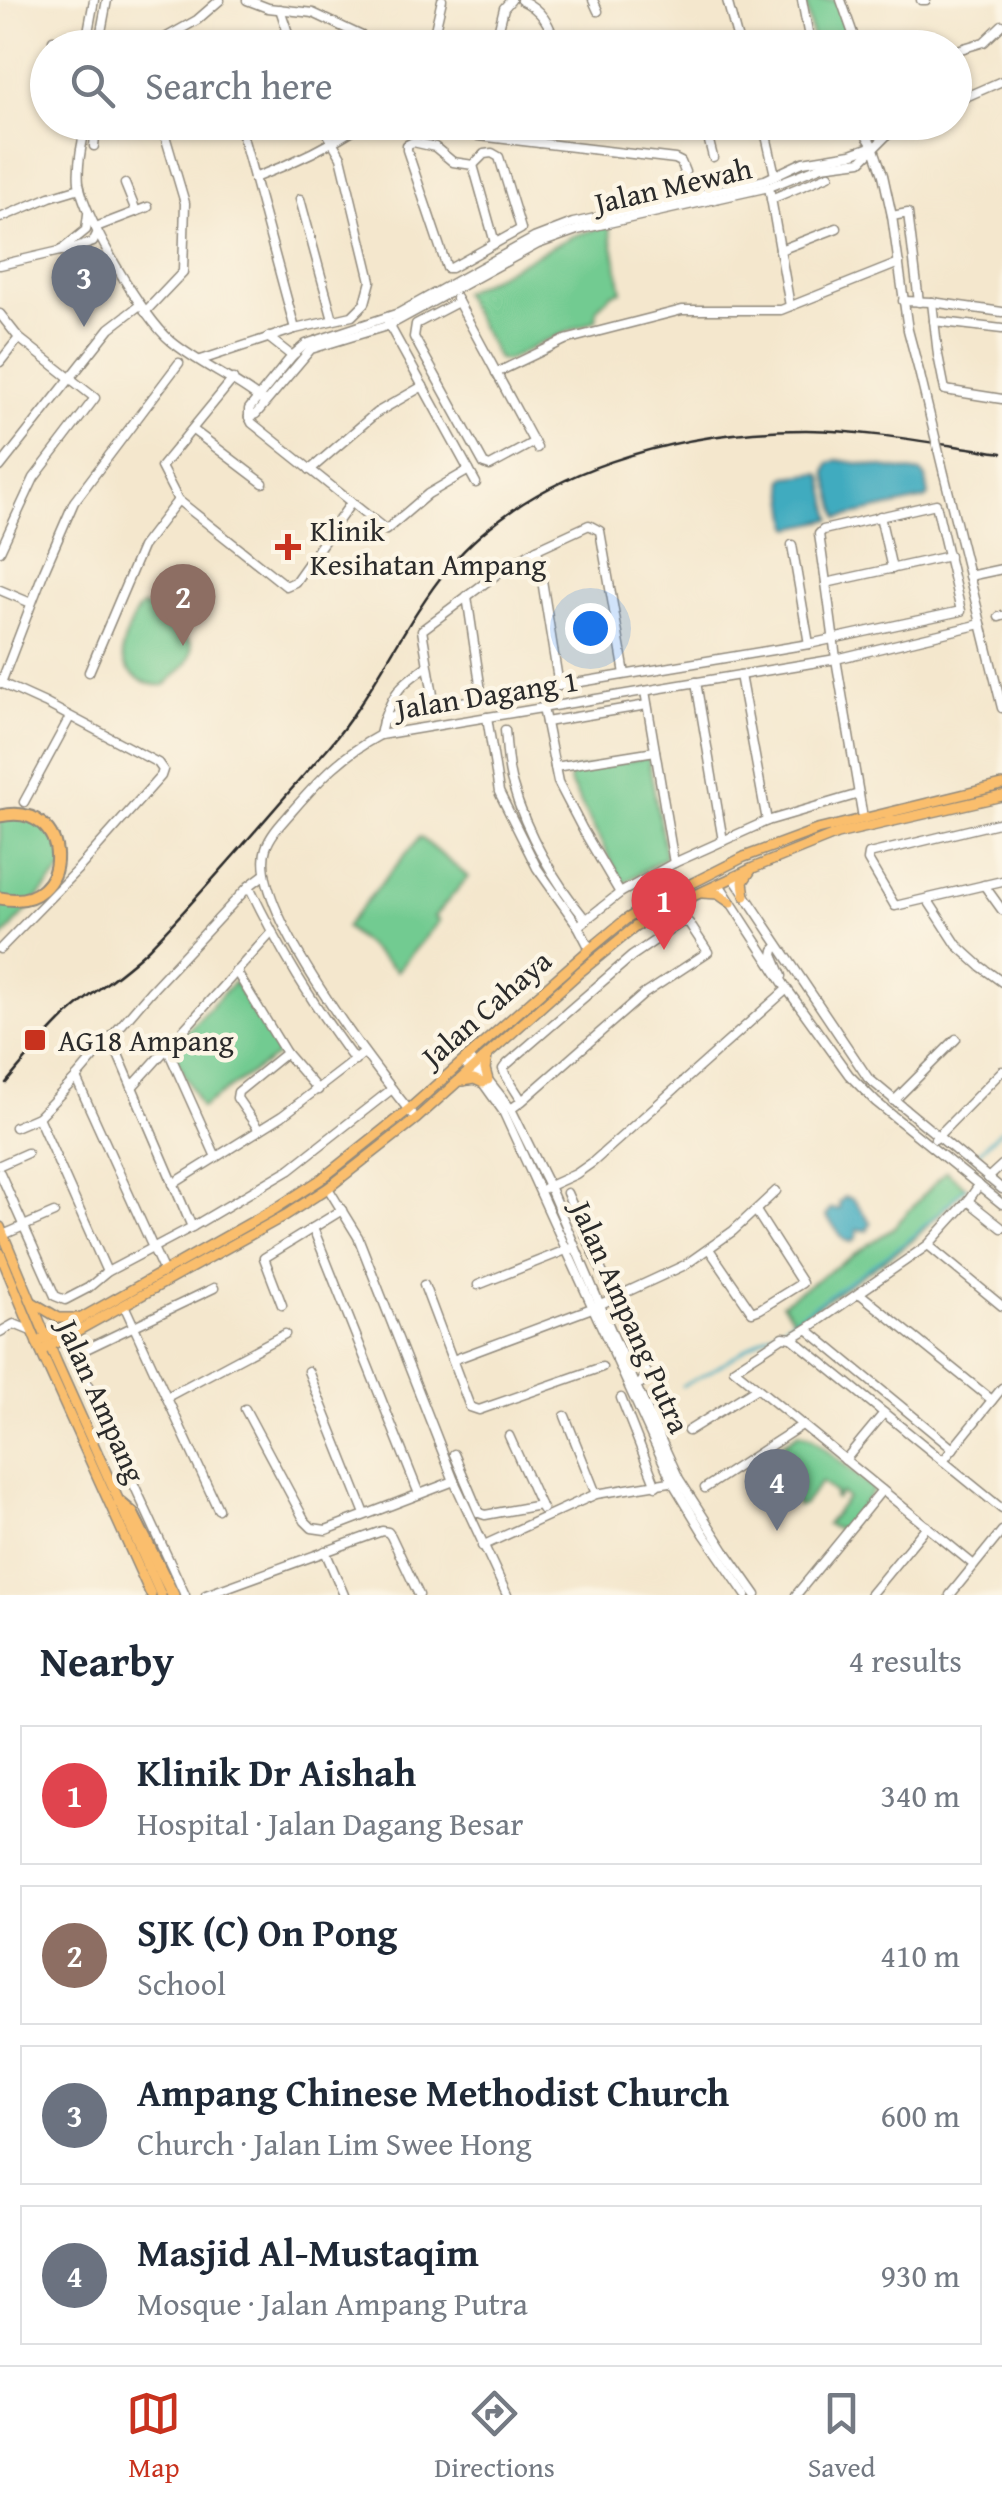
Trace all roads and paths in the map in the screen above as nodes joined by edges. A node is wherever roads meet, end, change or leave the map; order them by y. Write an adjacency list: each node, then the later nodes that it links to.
1 (94, 0): 15 (street)
2 (107, 0): 16 (street)
3 (220, 0): 17 (street)
4 (247, 0): 12 (street)
5 (442, 0): 20 (street)
6 (511, 0): 21 (street)
7 (521, 0): 22 (street)
8 (593, 0): 13 (street)
9 (727, 0): 23 (street)
10 (802, 0): 24 (street)
11 (841, 0): 25 (street)
12 (280, 10): 18 (street); 19 (street)
13 (598, 11)
14 (1002, 24): 26 (street)
15 (88, 30)
16 (101, 30)
17 (179, 30)
18 (287, 30)
19 (349, 30)
20 (435, 30)
21 (498, 30)
22 (551, 30)
23 (735, 30)
24 (808, 30)
25 (852, 30)
26 (972, 46)
27 (1002, 81): 28 (street)
28 (972, 94)
29 (84, 140): 54 (street)
30 (95, 140): 42 (street)
31 (167, 140): 81 (street)
32 (244, 140): 50 (street)
33 (336, 140): 40 (street)
34 (517, 140): 41 (street)
35 (541, 140): 41 (street)
36 (709, 140): 44 (street)
37 (766, 140): 48 (street)
38 (869, 140): 43 (street)
39 (881, 140): 43 (street)
40 (333, 142): 50 (street); 84 (street)
41 (540, 143): 51 (street)
42 (94, 146)
43 (873, 146): 45 (street); 47 (street); 48 (street, Jalan Mewah)
44 (713, 157)
45 (861, 161): 47 (street); 53 (street, Jalan Mewah)
46 (473, 165): 67 (street); 67 (street); 70 (street)
47 (882, 174): 62 (street)
48 (775, 175): 55 (street, Jalan Mewah)
49 (829, 175): 57 (street)
50 (254, 178): 87 (street)
51 (684, 178): 55 (street); 58 (street)
52 (125, 184): 61 (street)
53 (769, 186): 57 (street); 58 (street, Jalan Mewah)
54 (80, 188): 60 (street); 63 (street)
55 (704, 194): 58 (street, Jalan Mewah)
56 (300, 198): 84 (street)
57 (771, 199): 68 (street)
58 (673, 205): 71 (street, Jalan Mewah); 74 (street, Jalan Mewah)
59 (148, 207): 61 (street)
60 (87, 210): 65 (street); 66 (street)
61 (136, 211): 65 (street)
62 (892, 216): 73 (street); 78 (street)
63 (0, 218)
64 (837, 228): 68 (street)
65 (97, 231): 66 (street); 69 (street); 81 (street)
66 (72, 242): 69 (street)
67 (492, 245): 70 (street); 71 (street)
68 (780, 250): 80 (street)
69 (60, 251): 72 (street)
70 (478, 253): 74 (street)
71 (496, 259): 74 (street, Jalan Mewah)
72 (0, 265)
73 (899, 265): 76 (street); 80 (street)
74 (487, 269): 75 (street, Jalan Mewah)
75 (450, 288): 77 (street); 86 (street, Jalan Mewah)
76 (905, 301): 78 (street); 117 (street, bridge)
77 (458, 302): 96 (street); 96 (street)
78 (919, 302): 79 (street)
79 (932, 302): 82 (street); 85 (street)
80 (790, 306): 96 (street)
81 (143, 309): 91 (street); 98 (street)
82 (1002, 312)
83 (0, 314): 90 (street)
84 (333, 320): 87 (street)
85 (934, 320): 88 (street); 100 (street)
86 (388, 322): 92 (street, Jalan Mewah); 99 (street); 101 (street, Jalan Mewah)
87 (295, 328): 89 (street)
88 (1002, 329)
89 (268, 337): 92 (street); 93 (street)
90 (19, 338): 94 (street); 98 (street)
91 (178, 346): 93 (street); 95 (street)
92 (292, 356): 101 (street, Jalan Mewah)
93 (200, 359): 95 (street); 97 (street)
94 (0, 362)
95 (179, 363): 121 (street)
96 (496, 373)
97 (233, 379): 101 (street); 102 (street)
98 (70, 380): 103 (street); 113 (street)
99 (423, 386): 104 (street); 105 (street)
100 (1002, 399)
101 (262, 400): 104 (street, Jalan Mewah)
102 (193, 430): 106 (street); 108 (street)
103 (0, 467)
104 (310, 470): 109 (street)
105 (470, 470): 107 (street); 109 (street)
106 (262, 482)
107 (476, 482)
108 (178, 500): 109 (street); 129 (street)
109 (351, 502)
110 (880, 516): 114 (street); 116 (street); 118 (street)
111 (792, 545): 124 (street)
112 (536, 549): 120 (street); 130 (street); 134 (street)
113 (0, 551)
114 (949, 556): 116 (street); 123 (street)
115 (1002, 569): 117 (street)
116 (892, 570): 118 (street)
117 (969, 576): 122 (street)
118 (826, 584): 123 (street)
119 (0, 590): 121 (street)
120 (467, 596): 128 (street); 136 (street)
121 (31, 603): 133 (street)
122 (981, 624): 125 (street, Jalan Dagang 1); 127 (street)
123 (834, 639): 124 (street); 125 (street)
124 (809, 644): 130 (street)
125 (836, 659): 131 (street, Jalan Dagang 1); 152 (street)
126 (1002, 662): 127 (street)
127 (991, 664): 140 (street)
128 (427, 666): 138 (street); 143 (street)
129 (89, 672)
130 (625, 674): 134 (street)
131 (740, 675): 132 (street, Jalan Dagang 1); 156 (street)
132 (696, 682): 135 (street, Jalan Dagang 1); 158 (street)
133 (1, 684): 141 (street)
134 (559, 686): 136 (street)
135 (645, 691): 137 (street); 139 (street, Jalan Dagang 1)
136 (482, 698): 138 (street)
137 (648, 705): 144 (street); 147 (street)
138 (435, 707): 143 (street)
139 (544, 708): 142 (street, Jalan Dagang 1); 144 (street)
140 (1002, 708)
141 (70, 716): 153 (street); 179 (street)
142 (487, 717): 146 (street, Jalan Dagang 1); 151 (street)
143 (383, 721): 146 (street)
144 (546, 722): 148 (street)
145 (505, 730): 149 (street)
146 (380, 735): 162 (street, Jalan Dagang 1)
147 (655, 751): 148 (street); 160 (street)
148 (555, 767): 168 (street)
149 (512, 786): 151 (street); 175 (street)
150 (1001, 787): 155 (main road, Jalan Cahaya); 161 (main road, Jalan Cahaya)
151 (499, 792): 176 (street)
152 (859, 794): 155 (street); 156 (street)
153 (24, 802)
154 (0, 816): 171 (highway)
155 (863, 818): 159 (main road, Jalan Cahaya)
156 (767, 821): 158 (street)
157 (1002, 822): 172 (street)
158 (723, 841): 160 (street)
159 (744, 857): 163 (main road); 165 (main road, Jalan Cahaya)
160 (674, 864): 168 (street)
161 (753, 868): 163 (main road, Jalan Cahaya); 170 (main road)
162 (265, 874): 166 (street); 188 (street)
163 (726, 879): 165 (main road); 169 (main road, Jalan Cahaya); 170 (street); 173 (street)
164 (1002, 881): 167 (street)
165 (687, 884): 180 (main road, Jalan Cahaya)
166 (249, 886): 177 (street); 184 (street)
167 (984, 886): 172 (street); 174 (street)
168 (620, 893): 175 (street)
169 (700, 893): 173 (main road); 189 (main road, Jalan Cahaya)
170 (745, 896): 178 (street)
171 (0, 898)
172 (927, 899): 182 (street)
173 (731, 903): 183 (street)
174 (1002, 910)
175 (586, 920): 176 (street)
176 (578, 926): 180 (street)
177 (272, 933): 181 (street); 190 (street)
178 (778, 946): 183 (street); 192 (street)
179 (0, 949)
180 (590, 949): 191 (main road, Jalan Cahaya)
181 (236, 971): 186 (street); 187 (street)
182 (1002, 982)
183 (785, 985): 194 (street); 219 (street)
184 (110, 1038): 195 (street); 198 (street)
185 (956, 1039): 202 (street)
186 (166, 1048): 198 (street); 212 (street)
187 (286, 1053): 200 (street); 208 (street)
188 (364, 1053): 190 (street); 199 (street)
189 (488, 1054): 191 (main road, Jalan Cahaya); 196 (main road)
190 (355, 1060): 200 (street)
191 (469, 1064): 196 (street, Jalan Ampang Putra); 197 (main road, Jalan Cahaya); 204 (main road, Jalan Cahaya)
192 (860, 1067): 194 (street); 202 (street)
193 (1002, 1072): 209 (street)
194 (849, 1075): 210 (street)
195 (76, 1078): 205 (street); 234 (street)
196 (486, 1081): 197 (main road); 203 (street, Jalan Ampang Putra); 219 (street, Jalan Ampang Putra)
197 (455, 1084): 206 (main road, Jalan Cahaya)
198 (132, 1087): 216 (street)
199 (392, 1089): 204 (street); 229 (street)
200 (318, 1090): 208 (street)
201 (522, 1101): 201 (street); 203 (street)
202 (894, 1101): 209 (street)
203 (510, 1108): 219 (street, Jalan Ampang Putra)
204 (408, 1110): 206 (street); 239 (main road, Jalan Cahaya)
205 (38, 1117): 207 (street); 238 (street)
206 (416, 1119): 218 (main road, Jalan Cahaya)
207 (16, 1127)
208 (259, 1130): 212 (street)
209 (937, 1136): 210 (street); 215 (street)
210 (930, 1145): 217 (street)
211 (28, 1153): 214 (street)
212 (216, 1158): 216 (street)
213 (1001, 1167): 215 (street)
214 (0, 1169): 228 (street)
215 (988, 1178): 220 (street)
216 (174, 1184): 229 (street)
217 (979, 1185): 223 (street); 224 (street)
218 (328, 1188): 225 (street); 246 (main road, Jalan Cahaya)
219 (545, 1188): 235 (street, Jalan Ampang Putra)
220 (1002, 1189)
221 (776, 1192): 226 (street)
222 (567, 1193): 244 (street)
223 (968, 1201): 231 (street); 233 (street)
224 (1002, 1204)
225 (342, 1210): 230 (street); 279 (street)
226 (756, 1211): 236 (street); 236 (street)
227 (54, 1213): 228 (street)
228 (24, 1226): 232 (street); 238 (street)
229 (192, 1227): 234 (street)
230 (313, 1228): 247 (street); 284 (street)
231 (1002, 1228)
232 (2, 1231): 245 (main road, Jalan Ampang)
233 (928, 1245): 243 (street); 249 (street)
234 (152, 1248): 238 (street); 239 (street)
235 (571, 1248): 241 (street); 248 (street, Jalan Ampang Putra)
236 (709, 1249): 244 (street)
237 (0, 1253): 245 (main road, Jalan Ampang)
238 (107, 1272)
239 (164, 1272): 250 (main road, Jalan Cahaya)
240 (424, 1285): 259 (street)
241 (478, 1285)
242 (214, 1288): 252 (street)
243 (858, 1293): 253 (street); 268 (street)
244 (613, 1299): 248 (street); 263 (street)
245 (25, 1300): 250 (main road); 251 (street); 258 (main road, Jalan Ampang)
246 (124, 1305): 252 (street); 256 (main road, Jalan Cahaya)
247 (282, 1305)
248 (595, 1306): 259 (street); 263 (street, Jalan Ampang Putra)
249 (1002, 1306)
250 (83, 1318): 258 (main road, Jalan Cahaya)
251 (14, 1324): 254 (street); 258 (street)
252 (134, 1326): 266 (street); 302 (street)
253 (808, 1329): 257 (street); 275 (street)
254 (0, 1332)
255 (285, 1334): 266 (street)
256 (68, 1336): 258 (main road, Jalan Cahaya); 260 (main road)
257 (792, 1338): 264 (street); 270 (street)
258 (41, 1342): 260 (main road, Jalan Ampang); 287 (main road, Jalan Ampang)
259 (453, 1360): 261 (street)
260 (57, 1363): 287 (main road, Jalan Ampang)
261 (602, 1368)
262 (308, 1372): 290 (street)
263 (632, 1386): 280 (street, Jalan Ampang Putra)
264 (757, 1388): 272 (street); 273 (street)
265 (1002, 1388): 268 (street)
266 (167, 1398): 289 (street)
267 (621, 1398): 281 (street)
268 (992, 1400): 275 (street)
269 (246, 1409): 290 (street)
270 (884, 1413): 277 (street); 278 (street)
271 (565, 1416): 285 (street)
272 (802, 1424): 277 (street); 282 (street)
273 (688, 1432)
274 (508, 1436): 286 (street)
275 (954, 1448): 278 (street)
276 (454, 1454): 286 (street)
277 (846, 1460): 283 (street)
278 (943, 1461): 288 (street)
279 (454, 1481): 284 (street); 294 (street)
280 (676, 1481): 281 (street); 307 (street, Jalan Ampang Putra); 308 (street, Jalan Ampang Putra)
281 (656, 1486): 285 (street)
282 (705, 1488)
283 (882, 1490): 292 (street); 309 (street)
284 (419, 1494): 290 (street)
285 (596, 1494): 291 (street)
286 (540, 1505): 291 (street)
287 (119, 1508): 299 (main road, Jalan Ampang); 300 (main road, Jalan Ampang); 301 (highway)
288 (1002, 1509)
289 (218, 1510)
290 (366, 1514)
291 (546, 1516): 294 (street)
292 (926, 1526): 296 (street); 298 (street)
293 (1002, 1531): 296 (street)
294 (482, 1546): 306 (street)
295 (326, 1551): 303 (street); 304 (street); 305 (street)
296 (974, 1565): 297 (street)
297 (953, 1591)
298 (873, 1592)
299 (151, 1595)
300 (161, 1595)
301 (172, 1595)
302 (185, 1595)
303 (206, 1595)
304 (344, 1595)
305 (418, 1595)
306 (507, 1595)
307 (746, 1595)
308 (756, 1595)
309 (796, 1595)

